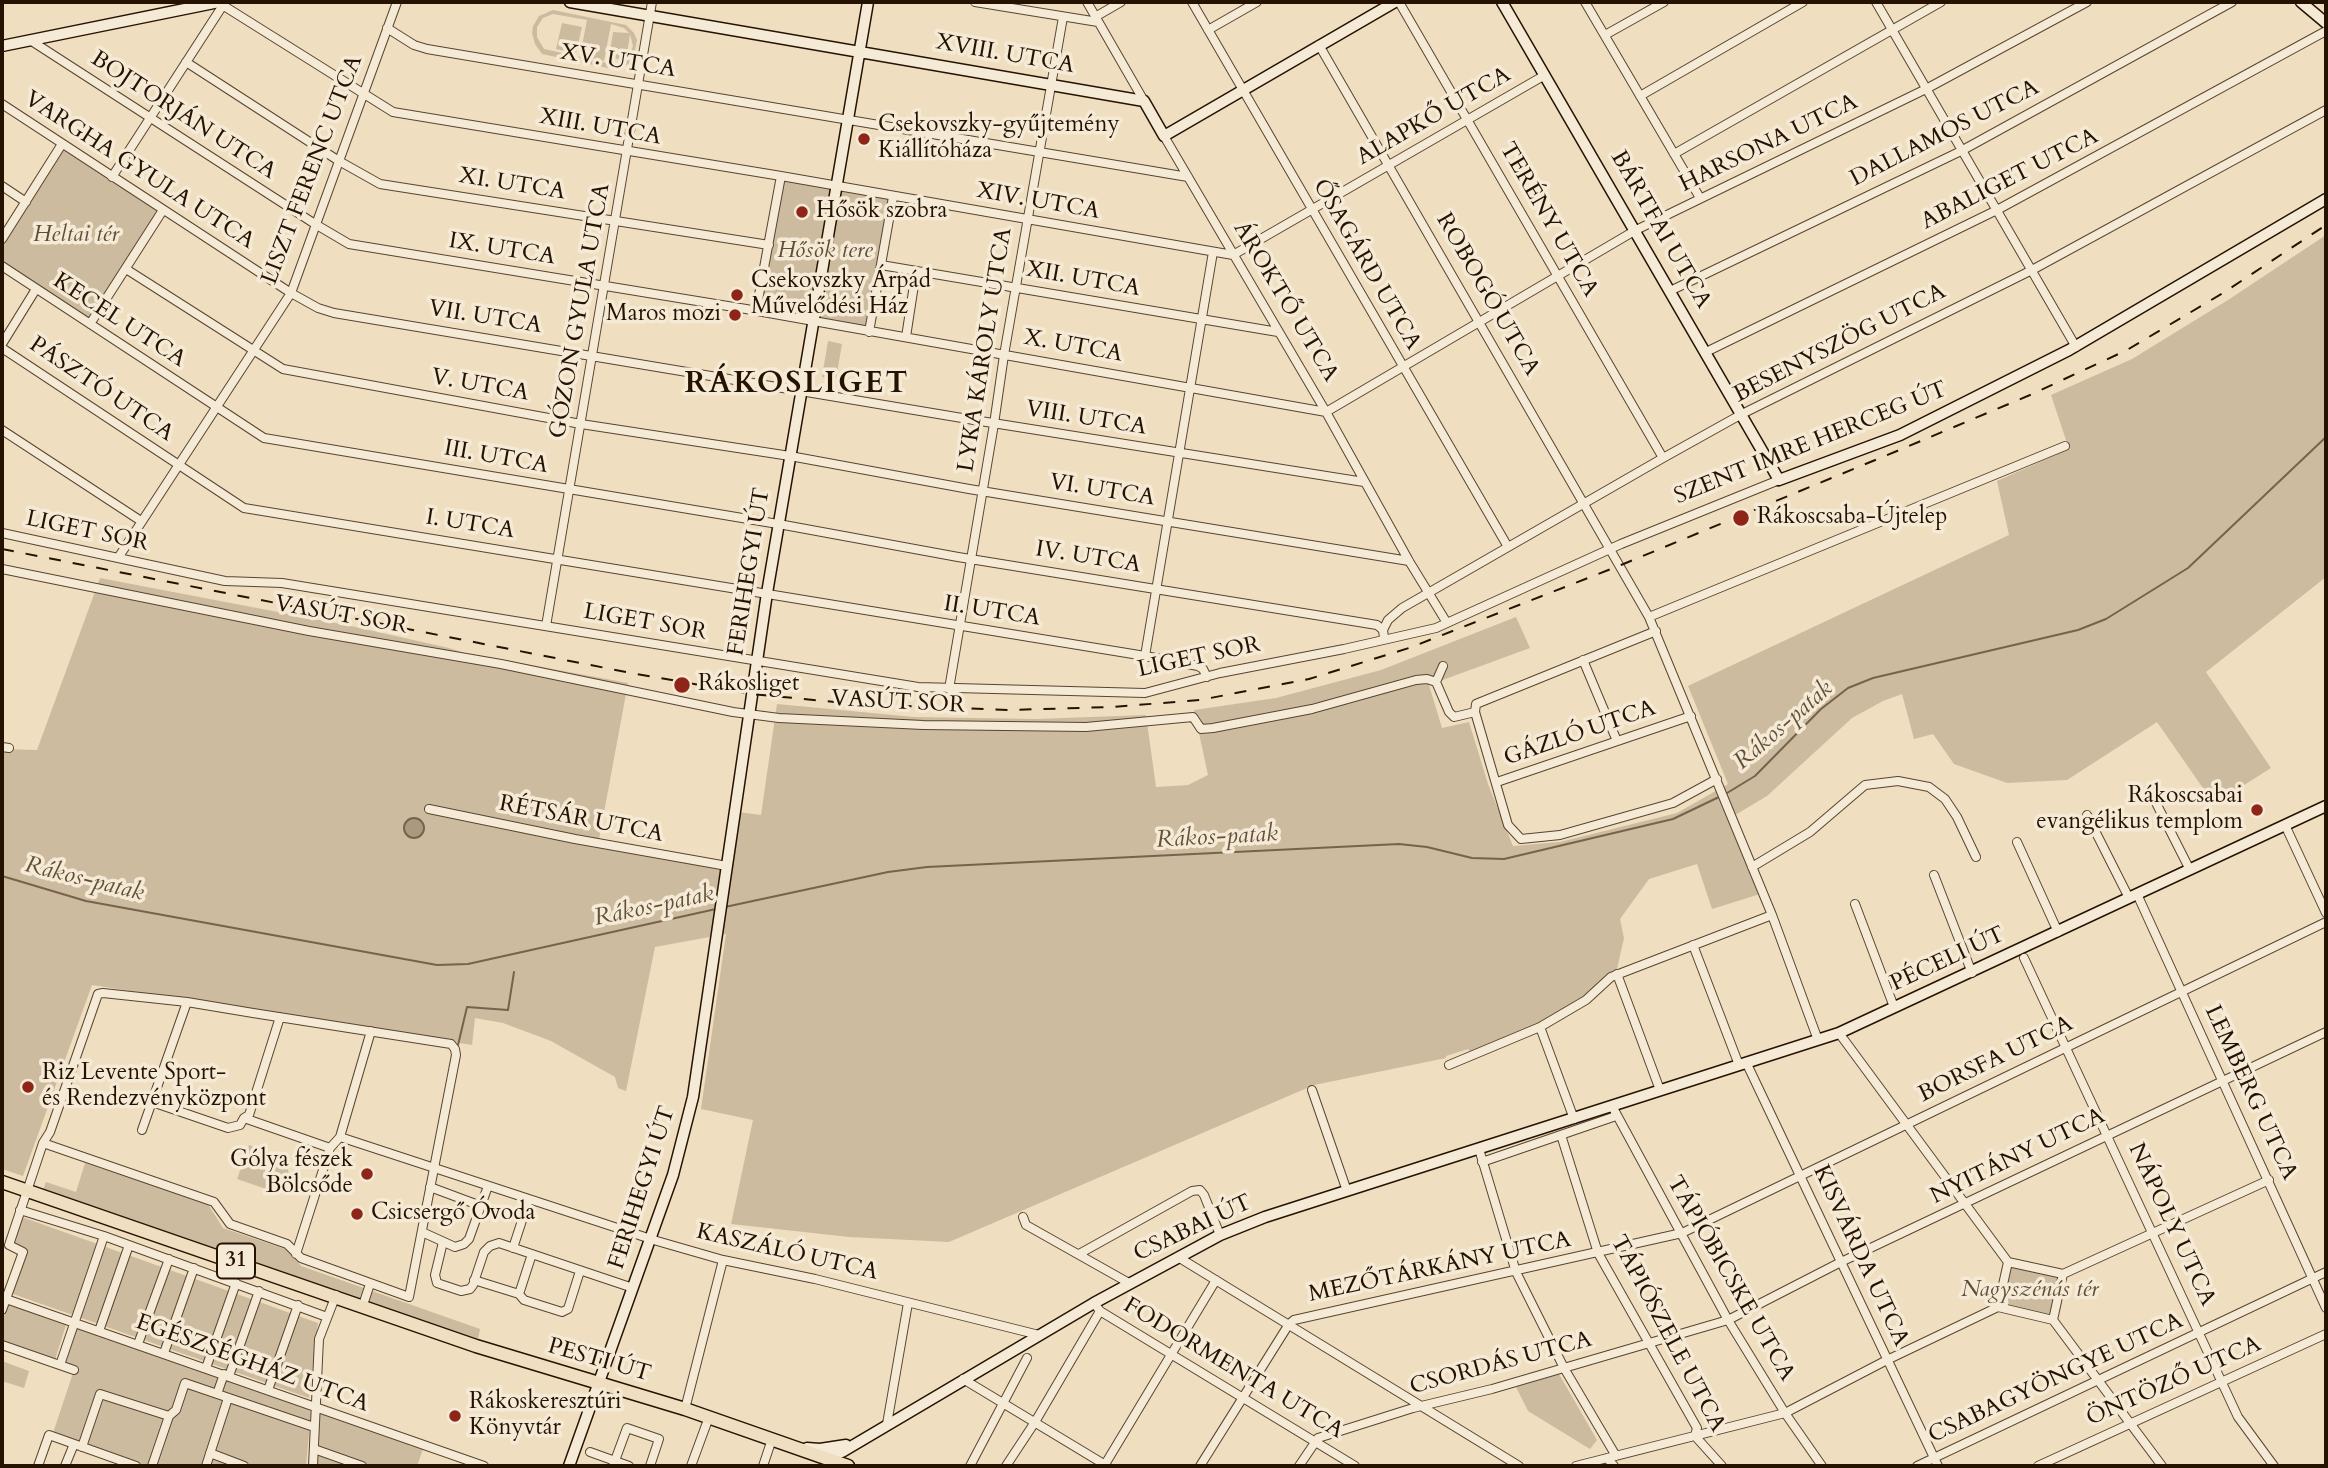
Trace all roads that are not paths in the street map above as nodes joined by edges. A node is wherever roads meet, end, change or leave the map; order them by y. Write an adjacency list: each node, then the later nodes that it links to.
1 (397, 2): 25 (street, LISZT FERENC UTCA)
2 (570, 2): 21 (street, XVIII. UTCA)
3 (652, 2): 21 (street, GÓZON GYULA UTCA)
4 (868, 2): 33 (street, FERIHEGYI ÚT)
5 (975, 2): 22 (street)
6 (1087, 2): 23 (street, ÁROKTŐ UTCA)
7 (1121, 2): 23 (street)
8 (1192, 2): 26 (street, ŐSAGÁRD UTCA)
9 (1256, 2): 26 (street)
10 (1397, 2): 31 (street); 47 (street, TERÉNY UTCA)
11 (1502, 2): 35 (street, BÁRTFAI UTCA)
12 (1585, 2): 29 (street)
13 (1664, 2): 29 (street)
14 (1804, 2): 41 (street)
15 (1876, 2): 27 (street)
16 (1941, 2): 27 (street)
17 (2087, 2): 38 (street, HARSONA UTCA)
18 (2232, 2): 50 (street, DALLAMOS UTCA)
19 (2301, 2): 24 (street)
20 (222, 3): 30 (street); 34 (street); 40 (street, XIII. UTCA)
21 (650, 16): 33 (street, XVIII. UTCA); 36 (street, GÓZON GYULA UTCA)
22 (1063, 17): 23 (street); 37 (street, LYKA KÁROLY UTCA)
23 (1097, 20): 42 (street, ÁROKTŐ UTCA)
24 (2326, 22)
25 (387, 28): 36 (street, XV. UTCA); 40 (street, LISZT FERENC UTCA)
26 (1208, 30): 39 (street, ŐSAGÁRD UTCA)
27 (1892, 30): 38 (street); 53 (street)
28 (2326, 31): 67 (street, ABALIGET UTCA)
29 (1605, 35): 41 (street)
30 (30, 40): 32 (street); 45 (street, BOJTORJÁN UTCA)
31 (1320, 45): 39 (street); 55 (street, ROBOGÓ UTCA)
32 (2, 46)
33 (859, 51): 37 (street, XVIII. UTCA); 46 (street, FERIHEGYI ÚT)
34 (186, 62): 45 (street); 54 (street, XI. UTCA)
35 (1545, 75): 47 (street, ALAPKŐ UTCA); 71 (street, BÁRTFAI UTCA)
36 (639, 85): 46 (street, XV. UTCA); 51 (street, GÓZON GYULA UTCA)
37 (1051, 85): 42 (street, XVIII. UTCA); 52 (street, LYKA KÁROLY UTCA)
38 (1926, 89): 50 (street); 62 (street, HARSONA UTCA)
39 (1242, 90): 48 (street); 65 (street, ŐSAGÁRD UTCA)
40 (363, 94): 51 (street, XIII. UTCA); 54 (street, LISZT FERENC UTCA)
41 (1640, 96): 53 (street)
42 (1144, 100): 48 (street, ÁROKTŐ UTCA)
43 (2, 104): 49 (street, VARGHA GYULA UTCA)
44 (2326, 110): 79 (street, BESENYSZÖG UTCA)
45 (150, 117): 57 (street); 70 (street, BOJTORJÁN UTCA)
46 (848, 120): 52 (street, XV. UTCA); 60 (street, FERIHEGYI ÚT)
47 (1467, 120): 55 (street, ALAPKŐ UTCA); 81 (street, TERÉNY UTCA)
48 (1164, 136): 58 (street, ÁROKTŐ UTCA)
49 (62, 144): 57 (street, VARGHA GYULA UTCA); 64 (street)
50 (1961, 151): 67 (street); 85 (street, DALLAMOS UTCA)
51 (627, 152): 56 (street, XIII. UTCA); 68 (street, GÓZON GYULA UTCA)
52 (1039, 152): 58 (street, XV. UTCA); 69 (street, LYKA KÁROLY UTCA)
53 (1674, 154): 62 (street)
54 (339, 161): 68 (street, XI. UTCA); 70 (street, LISZT FERENC UTCA)
55 (1389, 164): 65 (street, ALAPKŐ UTCA); 89 (street, ROBOGÓ UTCA)
56 (781, 176): 60 (street, XIII. UTCA); 73 (street)
57 (112, 177): 66 (street, VARGHA GYULA UTCA)
58 (1188, 177): 75 (street, ÁROKTŐ UTCA)
59 (2, 186): 64 (street)
60 (836, 187): 61 (street, XIV. UTCA); 90 (street, FERIHEGYI ÚT)
61 (893, 197): 69 (street, XIV. UTCA); 76 (street)
62 (1700, 198): 71 (street, HARSONA UTCA)
63 (2326, 199): 96 (street, SZENT IMRE HERCEG ÚT)
64 (26, 202): 72 (street)
65 (1312, 209): 75 (street, ALAPKŐ UTCA); 101 (street, ŐSAGÁRD UTCA)
66 (163, 210): 78 (street); 86 (street, VARGHA GYULA UTCA)
67 (1997, 210): 79 (street); 98 (street, ABALIGET UTCA)
68 (616, 220): 73 (street, XI. UTCA); 82 (street, GÓZON GYULA UTCA)
69 (1027, 220): 74 (street, XIV. UTCA); 83 (street, LYKA KÁROLY UTCA)
70 (314, 224): 82 (street, IX. UTCA); 86 (street, LISZT FERENC UTCA)
71 (1636, 230): 81 (street, HARSONA UTCA); 85 (street, BÁRTFAI UTCA)
72 (2, 239)
73 (769, 245): 87 (street)
74 (1213, 252): 75 (street, XIV. UTCA); 88 (street)
75 (1233, 256): 93 (street, ÁROKTŐ UTCA)
76 (881, 265): 80 (street, XII. UTCA); 92 (street)
77 (2, 266): 84 (street, KECEL UTCA)
78 (126, 269): 91 (street); 97 (street, V. UTCA)
79 (2032, 270): 96 (street); 106 (street, BESENYSZÖG UTCA)
80 (916, 272): 83 (street, XII. UTCA); 94 (street)
81 (1559, 276): 89 (street, HARSONA UTCA); 113 (street, TERÉNY UTCA)
82 (605, 287): 87 (street, IX. UTCA); 100 (street, GÓZON GYULA UTCA)
83 (1015, 288): 88 (street, XII. UTCA); 99 (street, LYKA KÁROLY UTCA)
84 (36, 289): 91 (street, KECEL UTCA); 95 (street)
85 (1670, 291): 98 (street, BÁRTFAI UTCA)
86 (291, 293): 97 (street, LISZT FERENC UTCA); 100 (street, VII. UTCA)
87 (756, 311): 90 (street, IX. UTCA)
88 (1202, 320): 93 (street, XII. UTCA); 102 (street)
89 (1479, 321): 101 (street, HARSONA UTCA); 119 (street, ROBOGÓ UTCA)
90 (813, 322): 92 (street, X. UTCA); 103 (street, FERIHEGYI ÚT)
91 (90, 324): 104 (street, KECEL UTCA)
92 (869, 332): 94 (street, X. UTCA)
93 (1278, 332): 105 (street, ÁROKTŐ UTCA)
94 (906, 337): 99 (street, X. UTCA)
95 (2, 346): 114 (street, PÁSZTÓ UTCA)
96 (2076, 347): 115 (street, SZENT IMRE HERCEG ÚT)
97 (253, 349): 104 (street, LISZT FERENC UTCA); 107 (street, V. UTCA)
98 (1706, 352): 106 (street, BÁRTFAI UTCA)
99 (1004, 355): 102 (street, X. UTCA); 108 (street, LYKA KÁROLY UTCA)
100 (592, 356): 103 (street, VII. UTCA); 107 (street, GÓZON GYULA UTCA)
101 (1402, 368): 105 (street, HARSONA UTCA); 124 (street, ŐSAGÁRD UTCA)
102 (1191, 388): 105 (street, X. UTCA); 111 (street)
103 (801, 390): 108 (street, VIII. UTCA); 112 (street, FERIHEGYI ÚT)
104 (215, 407): 114 (street, LISZT FERENC UTCA); 117 (street, III. UTCA)
105 (1326, 412): 116 (street, ÁROKTŐ UTCA)
106 (1742, 414): 113 (street, BESENYSZÖG UTCA); 115 (street, BÁRTFAI UTCA)
107 (581, 424): 112 (street, V. UTCA); 117 (street, GÓZON GYULA UTCA)
108 (994, 424): 111 (street, VIII. UTCA); 118 (street, LYKA KÁROLY UTCA)
109 (2, 430): 121 (street)
110 (2065, 446): 134 (street)
111 (1180, 454): 116 (street, VIII. UTCA); 120 (street)
112 (790, 456): 118 (street, VI. UTCA); 122 (street, FERIHEGYI ÚT)
113 (1663, 458): 119 (street, BESENYSZÖG UTCA)
114 (178, 465): 121 (street, LISZT FERENC UTCA); 127 (street, I. UTCA)
115 (1779, 480): 125 (street, SZENT IMRE HERCEG ÚT)
116 (1364, 482): 129 (street, ÁROKTŐ UTCA)
117 (570, 490): 122 (street, III. UTCA); 127 (street, GÓZON GYULA UTCA)
118 (983, 492): 120 (street, VI. UTCA); 128 (street, LYKA KÁROLY UTCA)
119 (1585, 503): 124 (street, BESENYSZÖG UTCA); 125 (street, ROBOGÓ UTCA)
120 (1169, 521): 129 (street, VI. UTCA); 131 (street)
121 (141, 522): 126 (street, LISZT FERENC UTCA)
122 (778, 524): 128 (street, IV. UTCA); 132 (street, FERIHEGYI ÚT)
123 (2, 533): 126 (street, LIGET SOR)
124 (1508, 547): 133 (street, BESENYSZÖG UTCA)
125 (1611, 548): 134 (street, ROBOGÓ UTCA); 135 (street, SZENT IMRE HERCEG ÚT)
126 (118, 558): 136 (street, LIGET SOR)
127 (558, 558): 132 (street, I. UTCA); 136 (street, GÓZON GYULA UTCA)
128 (971, 560): 131 (street, IV. UTCA); 137 (street, LYKA KÁROLY UTCA)
129 (1409, 561): 133 (street, ÁROKTŐ UTCA)
130 (2, 569): 148 (street, VASÚT SOR)
131 (1157, 588): 139 (street, IV. UTCA); 140 (street)
132 (767, 593): 137 (street, II. UTCA); 142 (street, FERIHEGYI ÚT)
133 (1429, 593): 135 (street, ÁROKTŐ UTCA); 139 (street, BESENYSZÖG UTCA)
134 (1649, 617): 138 (street, ROBOGÓ UTCA)
135 (1447, 623): 139 (street, LIGET SOR)
136 (546, 626): 142 (street, LIGET SOR)
137 (960, 626): 140 (street, II. UTCA); 146 (street, LYKA KÁROLY UTCA)
138 (1656, 631): 141 (street); 149 (street, ROBOGÓ UTCA)
139 (1384, 634): 144 (street, LIGET SOR)
140 (1144, 656): 144 (street, II. UTCA)
141 (1583, 660): 147 (street); 150 (street)
142 (756, 661): 146 (street, LIGET SOR); 148 (street, FERIHEGYI ÚT)
143 (1443, 666): 145 (street)
144 (1206, 677): 146 (street, LIGET SOR)
145 (1436, 682): 147 (street); 148 (street, VASÚT SOR)
146 (949, 690)
147 (1476, 708): 151 (street)
148 (750, 714): 160 (street, FERIHEGYI ÚT)
149 (1691, 716): 150 (street, GÁZLÓ UTCA); 152 (street, ROBOGÓ UTCA)
150 (1617, 741): 151 (street, GÁZLÓ UTCA)
151 (1497, 782): 152 (street, GÁZLÓ UTCA)
152 (1718, 782): 161 (street, ROBOGÓ UTCA)
153 (2148, 789): 162 (street)
154 (2326, 806): 157 (street, PÉCELI ÚT)
155 (429, 809): 160 (street, RÉTSÁR UTCA)
156 (2087, 815): 164 (street, LEMBERG UTCA)
157 (2285, 825): 162 (street, PÉCELI ÚT); 166 (street)
158 (2017, 842): 169 (street)
159 (1976, 858): 161 (street)
160 (727, 866): 220 (street, FERIHEGYI ÚT)
161 (1752, 867): 167 (street, ROBOGÓ UTCA)
162 (2190, 870): 164 (street, PÉCELI ÚT)
163 (1934, 875): 172 (street)
164 (2133, 896): 169 (street, PÉCELI ÚT); 174 (street, LEMBERG UTCA)
165 (1855, 904): 176 (street)
166 (2326, 913)
167 (1772, 915): 170 (street); 182 (street, ROBOGÓ UTCA)
168 (2326, 922): 174 (street, BORSFA UTCA)
169 (2058, 932): 172 (street, PÉCELI ÚT)
170 (1693, 945): 173 (street); 184 (street, KISVÁRDA UTCA)
171 (2024, 958): 183 (street, NÁPOLY UTCA)
172 (1972, 973): 176 (street, PÉCELI ÚT)
173 (1616, 974): 178 (street); 188 (street)
174 (2181, 990): 183 (street, BORSFA UTCA); 186 (street, LEMBERG UTCA)
175 (187, 1002): 177 (street); 189 (street); 198 (street)
176 (1895, 1007): 181 (street, PÉCELI ÚT)
177 (279, 1017): 179 (street); 191 (street)
178 (1541, 1027): 185 (street); 192 (street)
179 (371, 1031): 197 (street); 202 (street)
180 (2326, 1032): 186 (street, NYITÁNY UTCA)
181 (1839, 1033): 182 (street, PÉCELI ÚT); 193 (street)
182 (1818, 1040): 184 (street, PÉCELI ÚT)
183 (2066, 1047): 193 (street, BORSFA UTCA); 196 (street, NÁPOLY UTCA)
184 (1743, 1064): 188 (street, PÉCELI ÚT); 203 (street, KISVÁRDA UTCA)
185 (1449, 1065)
186 (2223, 1079): 196 (street, NYITÁNY UTCA); 204 (street, LEMBERG UTCA)
187 (1312, 1090): 209 (street)
188 (1660, 1090): 190 (street, PÉCELI ÚT)
189 (152, 1102): 191 (street); 194 (street)
190 (1614, 1111): 192 (street, PÉCELI ÚT); 195 (street); 216 (street, TÁPIÓBICSKE UTCA)
191 (244, 1118): 199 (street)
192 (1574, 1119): 200 (street, CSABAI ÚT)
193 (1906, 1125): 203 (street, BORSFA UTCA); 211 (street)
194 (142, 1129)
195 (1561, 1135): 201 (street); 224 (street, TÁPIÓSZELE UTCA)
196 (2108, 1135): 211 (street, NYITÁNY UTCA); 217 (street, NÁPOLY UTCA)
197 (340, 1137): 199 (street); 202 (street, KASZÁLÓ UTCA)
198 (43, 1143): 208 (street); 225 (street)
199 (330, 1148): 225 (street)
200 (1479, 1149): 201 (street); 209 (street, CSABAI ÚT)
201 (1482, 1162): 235 (street)
202 (434, 1168): 206 (street, KASZÁLÓ UTCA); 207 (street)
203 (1800, 1176): 216 (street, BORSFA UTCA); 231 (street, KISVÁRDA UTCA)
204 (2269, 1180): 217 (street); 238 (street, LEMBERG UTCA)
205 (2, 1182): 208 (main road, PESTI ÚT / 31)
206 (488, 1186): 210 (street, KASZÁLÓ UTCA); 212 (street)
207 (430, 1187): 212 (street); 215 (street)
208 (27, 1189): 213 (street); 247 (main road, PESTI ÚT / 31)
209 (1348, 1191): 218 (street, CSABAI ÚT)
210 (530, 1199): 220 (street, KASZÁLÓ UTCA); 223 (street)
211 (1965, 1204): 231 (street, NYITÁNY UTCA); 232 (street)
212 (481, 1206): 221 (street)
213 (20, 1210): 219 (street); 248 (street)
214 (1023, 1217): 227 (street)
215 (422, 1231): 221 (street); 243 (street)
216 (1682, 1233): 224 (street, MEZŐTÁRKÁNY UTCA); 257 (street, TÁPIÓBICSKE UTCA)
217 (2154, 1233): 237 (street); 262 (street, NÁPOLY UTCA)
218 (1220, 1235): 227 (street); 228 (street, CSABAI ÚT)
219 (104, 1236): 222 (street); 259 (street)
220 (651, 1239): 230 (street, KASZÁLÓ UTCA); 244 (street, FERIHEGYI ÚT)
221 (443, 1242): 239 (street)
222 (129, 1245): 229 (street); 261 (street)
223 (513, 1248): 226 (street); 239 (street)
224 (1598, 1253): 235 (street, MEZŐTÁRKÁNY UTCA); 265 (street, TÁPIÓSZELE UTCA)
225 (296, 1254): 243 (street)
226 (532, 1254): 234 (street); 246 (street)
227 (1079, 1254): 242 (street)
228 (1178, 1257): 240 (street); 242 (street, CSABAI ÚT)
229 (169, 1259): 233 (street); 266 (street)
230 (723, 1259): 249 (street, KASZÁLÓ UTCA); 288 (street)
231 (1841, 1262): 257 (street, NYITÁNY UTCA); 271 (street, KISVÁRDA UTCA)
232 (2008, 1262): 237 (street); 253 (street)
233 (194, 1268): 241 (street); 268 (street)
234 (580, 1271): 239 (street); 244 (street)
235 (1516, 1272): 260 (street, MEZŐTÁRKÁNY UTCA); 274 (street)
236 (2326, 1272): 238 (street, CSABAGYÖNGYE UTCA)
237 (2063, 1274): 258 (street)
238 (2313, 1278): 254 (street, LEMBERG UTCA); 262 (street, CSABAGYÖNGYE UTCA)
239 (474, 1280)
240 (1216, 1280): 260 (street); 269 (street)
241 (236, 1283): 245 (street); 273 (street)
242 (1129, 1283): 252 (street, CSABAI ÚT)
243 (370, 1284): 251 (street)
244 (633, 1288): 280 (street, FERIHEGYI ÚT)
245 (259, 1291): 250 (street); 276 (street)
246 (520, 1291)
247 (336, 1296): 251 (main road, PESTI ÚT / 31); 256 (street)
248 (6, 1299): 255 (street); 259 (street, EGÉSZSÉGHÁZ UTCA)
249 (908, 1303): 264 (street, KASZÁLÓ UTCA); 294 (street)
250 (299, 1305): 256 (street); 281 (street)
251 (363, 1305): 280 (main road, PESTI ÚT / 31)
252 (1097, 1307): 264 (street, CSABAI ÚT); 269 (street, FODORMENTA UTCA); 292 (street)
253 (1998, 1307): 258 (street); 271 (street)
254 (2326, 1308)
255 (2, 1310)
256 (327, 1317): 286 (street)
257 (1728, 1320): 265 (street, CSORDÁS UTCA); 289 (street, TÁPIÓBICSKE UTCA)
258 (2053, 1320): 278 (street)
259 (75, 1323): 261 (street, EGÉSZSÉGHÁZ UTCA); 272 (street)
260 (1289, 1324): 283 (street, MEZŐTÁRKÁNY UTCA); 287 (street)
261 (99, 1331): 266 (street, EGÉSZSÉGHÁZ UTCA)
262 (2199, 1332): 278 (street, CSABAGYÖNGYE UTCA); 279 (street, NÁPOLY UTCA)
263 (2326, 1334): 279 (street, ÖNTÖZŐ UTCA)
264 (1038, 1335): 277 (street, CSABAI ÚT)
265 (1648, 1343): 274 (street, CSORDÁS UTCA); 296 (street, TÁPIÓSZELE UTCA)
266 (138, 1344): 268 (street, EGÉSZSÉGHÁZ UTCA)
267 (2, 1345): 272 (street)
268 (164, 1353): 273 (street, EGÉSZSÉGHÁZ UTCA)
269 (1173, 1354): 283 (street, FODORMENTA UTCA); 325 (street)
270 (1027, 1358): 285 (street)
271 (1887, 1360): 289 (street); 307 (street, KISVÁRDA UTCA)
272 (60, 1365): 275 (street)
273 (206, 1368): 276 (street, EGÉSZSÉGHÁZ UTCA)
274 (1564, 1368): 287 (street, CSORDÁS UTCA); 305 (street)
275 (74, 1370)
276 (226, 1376): 281 (street, EGÉSZSÉGHÁZ UTCA); 282 (street)
277 (963, 1379): 285 (street); 294 (street, CSABAI ÚT)
278 (2097, 1381): 293 (street); 307 (street, CSABAGYÖNGYE UTCA)
279 (2222, 1381): 293 (street, ÖNTÖZŐ UTCA); 337 (street, NÁPOLY UTCA)
280 (600, 1383): 288 (main road, PESTI ÚT / 31); 318 (street, FERIHEGYI ÚT)
281 (268, 1390): 286 (street, EGÉSZSÉGHÁZ UTCA)
282 (217, 1394): 284 (street, EGÉSZSÉGHÁZ UTCA); 290 (street, EGÉSZSÉGHÁZ UTCA)
283 (1243, 1397): 297 (street, FODORMENTA UTCA); 326 (street, MEZŐTÁRKÁNY UTCA)
284 (228, 1398): 295 (street, EGÉSZSÉGHÁZ UTCA); 304 (street)
285 (1005, 1404): 292 (street); 323 (street)
286 (315, 1407): 295 (street); 317 (street, EGÉSZSÉGHÁZ UTCA)
287 (1423, 1407): 297 (street, CSORDÁS UTCA); 329 (street)
288 (685, 1409): 291 (main road, PESTI ÚT / 31)
289 (1785, 1413): 296 (street); 333 (street, TÁPIÓBICSKE UTCA)
290 (169, 1416): 300 (street); 312 (street)
291 (709, 1417): 299 (main road, PESTI ÚT / 31); 321 (street)
292 (1035, 1422): 324 (street); 325 (street)
293 (2129, 1423): 335 (street, ÖNTÖZŐ UTCA); 336 (street)
294 (887, 1424): 298 (street, CSABAI ÚT)
295 (314, 1427): 302 (street)
296 (1696, 1436): 305 (street); 332 (street, TÁPIÓSZELE UTCA)
297 (1315, 1441): 327 (street); 328 (street, FODORMENTA UTCA)
298 (859, 1442): 301 (street, CSABAI ÚT); 306 (street, CSABAI ÚT)
299 (771, 1443): 301 (main road, PESTI ÚT / 31); 322 (street)
300 (78, 1446): 309 (street); 310 (street); 311 (street)
301 (796, 1447): 306 (main road, PESTI ÚT / 31)
302 (314, 1449): 315 (street); 316 (street)
303 (590, 1452): 308 (street)
304 (210, 1453): 313 (street); 314 (street)
305 (1611, 1457): 330 (street); 331 (street)
306 (837, 1462)
307 (1936, 1462): 334 (street, CSABAGYÖNGYE UTCA)
308 (614, 1464): 319 (street); 320 (street)
309 (38, 1466)
310 (65, 1466)
311 (136, 1466)
312 (154, 1466)
313 (205, 1466)
314 (244, 1466)
315 (313, 1466)
316 (362, 1466)
317 (484, 1466)
318 (569, 1466)
319 (628, 1466)
320 (650, 1466)
321 (691, 1466)
322 (762, 1466)
323 (970, 1466)
324 (1006, 1466)
325 (1105, 1466)
326 (1200, 1466)
327 (1298, 1466)
328 (1355, 1466)
329 (1519, 1466)
330 (1576, 1466)
331 (1614, 1466)
332 (1721, 1466)
333 (1822, 1466)
334 (1917, 1466)
335 (2038, 1466)
336 (2162, 1466)
337 (2274, 1466)

